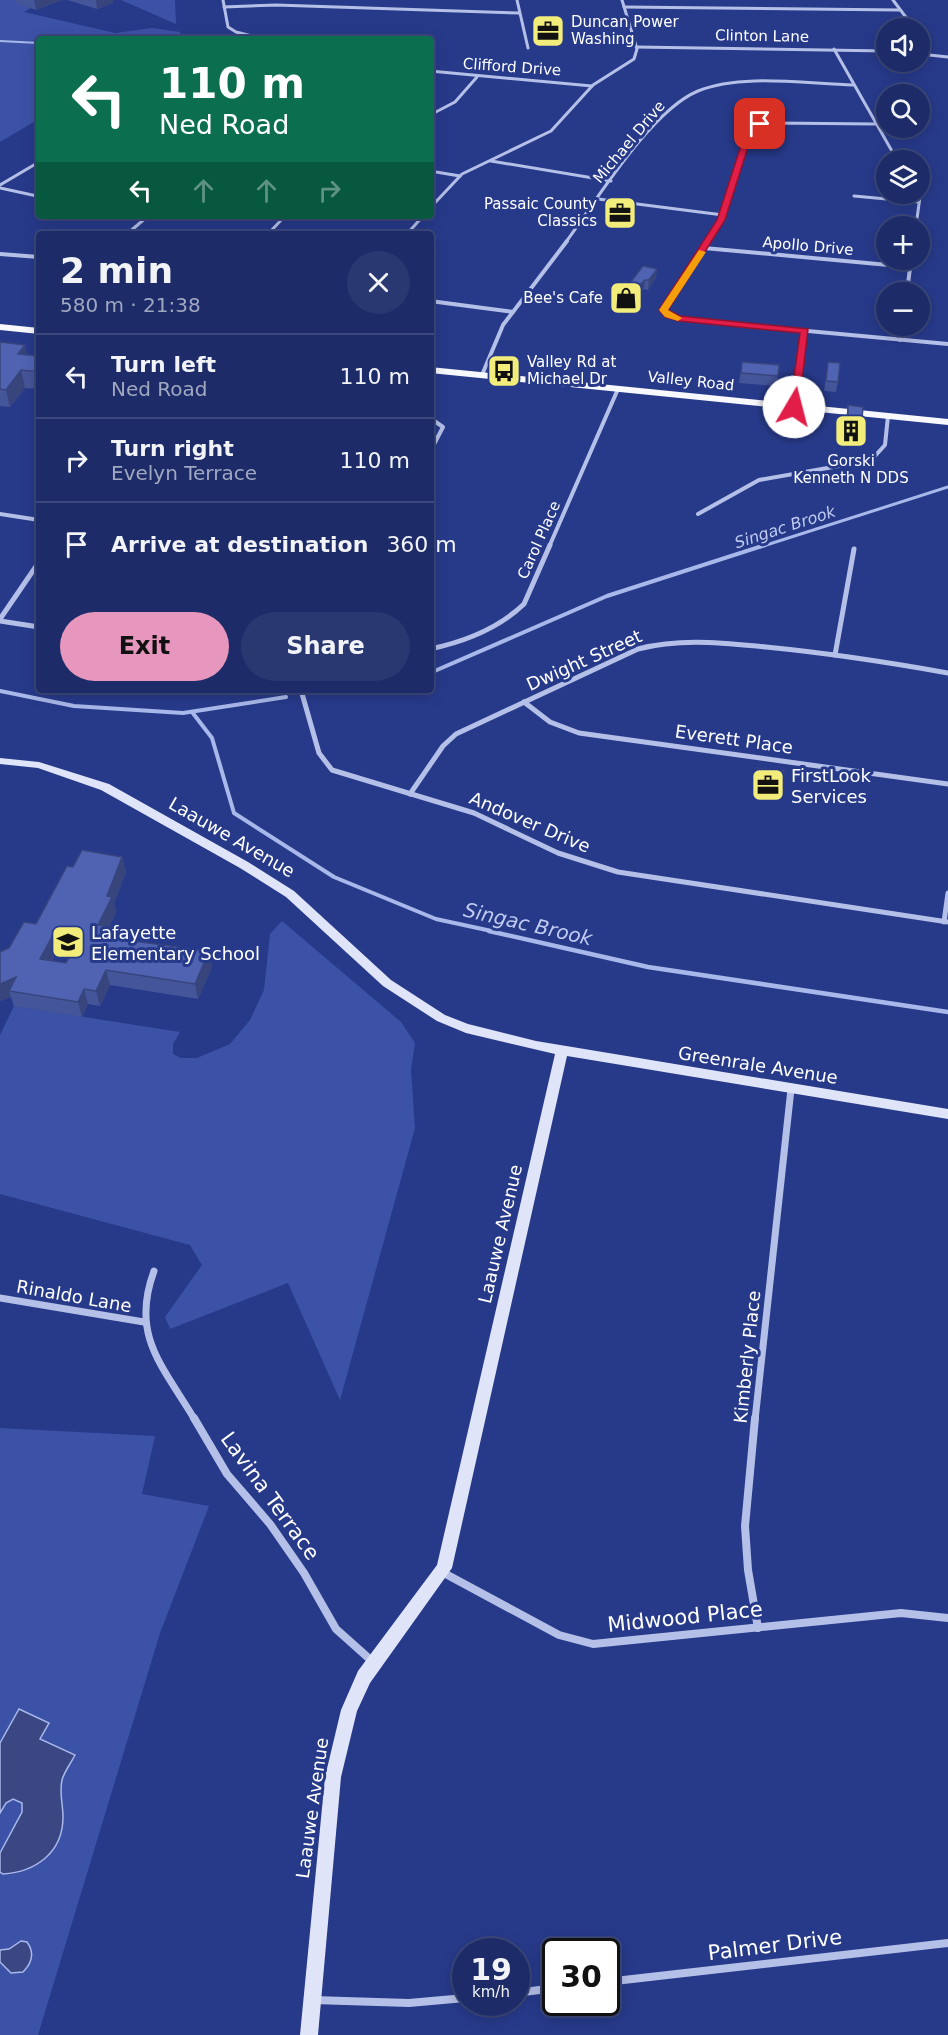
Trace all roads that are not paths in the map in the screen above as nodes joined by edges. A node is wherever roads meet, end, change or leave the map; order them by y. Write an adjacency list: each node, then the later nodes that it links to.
1 (223, 0): 5 (street)
2 (517, 0): 8 (street)
3 (622, 0): 6 (street)
4 (893, 0): 7 (street)
5 (224, 7): 8 (street); 10 (street)
6 (624, 7): 7 (street); 11 (street)
7 (900, 10): 9 (street)
8 (519, 13): 12 (street)
9 (906, 18)
10 (254, 36)
11 (636, 47): 13 (street, Clinton Lane); 20 (street)
12 (528, 48)
13 (834, 49): 14 (street, Clinton Lane); 19 (street)
14 (876, 51)
15 (930, 55): 16 (street)
16 (948, 57)
17 (434, 72): 18 (street, Clifford Drive)
18 (477, 77): 20 (street, Clifford Drive); 21 (street)
19 (853, 85): 22 (street); 27 (street, Michael Drive)
20 (592, 86): 23 (street)
21 (434, 113)
22 (876, 124): 34 (street)
23 (490, 161): 26 (street); 27 (street)
24 (36, 164): 28 (street)
25 (434, 172): 26 (street)
26 (460, 176): 33 (street)
27 (611, 180): 32 (street, Michael Drive)
28 (0, 187): 30 (street)
29 (854, 195): 31 (street)
30 (36, 196)
31 (876, 197)
32 (598, 199): 34 (street); 46 (street, Michael Drive)
33 (434, 204)
34 (723, 215): 41 (street)
35 (144, 219): 38 (street)
36 (282, 219): 39 (street)
37 (420, 219): 40 (street)
38 (130, 231)
39 (271, 231)
40 (410, 231)
41 (704, 248): 44 (street, Apollo Drive); 48 (street)
42 (0, 254): 43 (street)
43 (36, 257)
44 (876, 264)
45 (434, 302): 46 (street)
46 (513, 312): 54 (street, Michael Drive)
47 (0, 327): 49 (main road)
48 (805, 330): 51 (street); 56 (street)
49 (36, 331)
50 (901, 336): 51 (street)
51 (900, 340): 52 (street)
52 (948, 344)
53 (434, 370): 54 (main road, Valley Road)
54 (482, 375): 55 (main road, Valley Road)
55 (618, 389): 56 (main road, Valley Road); 68 (street, Carol Place)
56 (794, 407): 57 (main road, Valley Road)
57 (888, 416): 59 (main road, Valley Road); 62 (street)
58 (434, 421): 60 (street)
59 (948, 422)
60 (434, 444)
61 (0, 514): 63 (street)
62 (698, 514)
63 (36, 519)
64 (854, 549): 69 (street)
65 (36, 566): 66 (street)
66 (0, 620): 67 (street)
67 (36, 626)
68 (434, 648)
69 (834, 655): 70 (street, Dwight Street); 72 (street, Dwight Street)
70 (948, 673)
71 (302, 693): 75 (street, Andover Drive)
72 (524, 702): 74 (street, Everett Place); 75 (street, Dwight Street)
73 (0, 761): 78 (street, Laauwe Avenue)
74 (948, 784)
75 (410, 794): 77 (street, Andover Drive)
76 (948, 893): 77 (street)
77 (946, 922)
78 (562, 1050): 79 (street, Greenrale Avenue); 84 (street, Laauwe Avenue)
79 (791, 1089): 80 (street, Greenrale Avenue); 86 (street, Kimberly Place)
80 (948, 1114)
81 (154, 1271): 83 (street, Lavina Terrace)
82 (0, 1298): 83 (street, Rinaldo Lane)
83 (144, 1322): 87 (street, Lavina Terrace)
84 (442, 1572): 86 (street, Midwood Place); 87 (street, Laauwe Avenue)
85 (948, 1618): 86 (street, Midwood Place)
86 (758, 1628)
87 (374, 1662): 91 (street, Laauwe Avenue)
88 (948, 1943): 89 (street, Palmer Drive)
89 (620, 1980)
90 (452, 1999): 91 (street)
91 (310, 2000): 92 (street, Laauwe Avenue)
92 (309, 2035)

